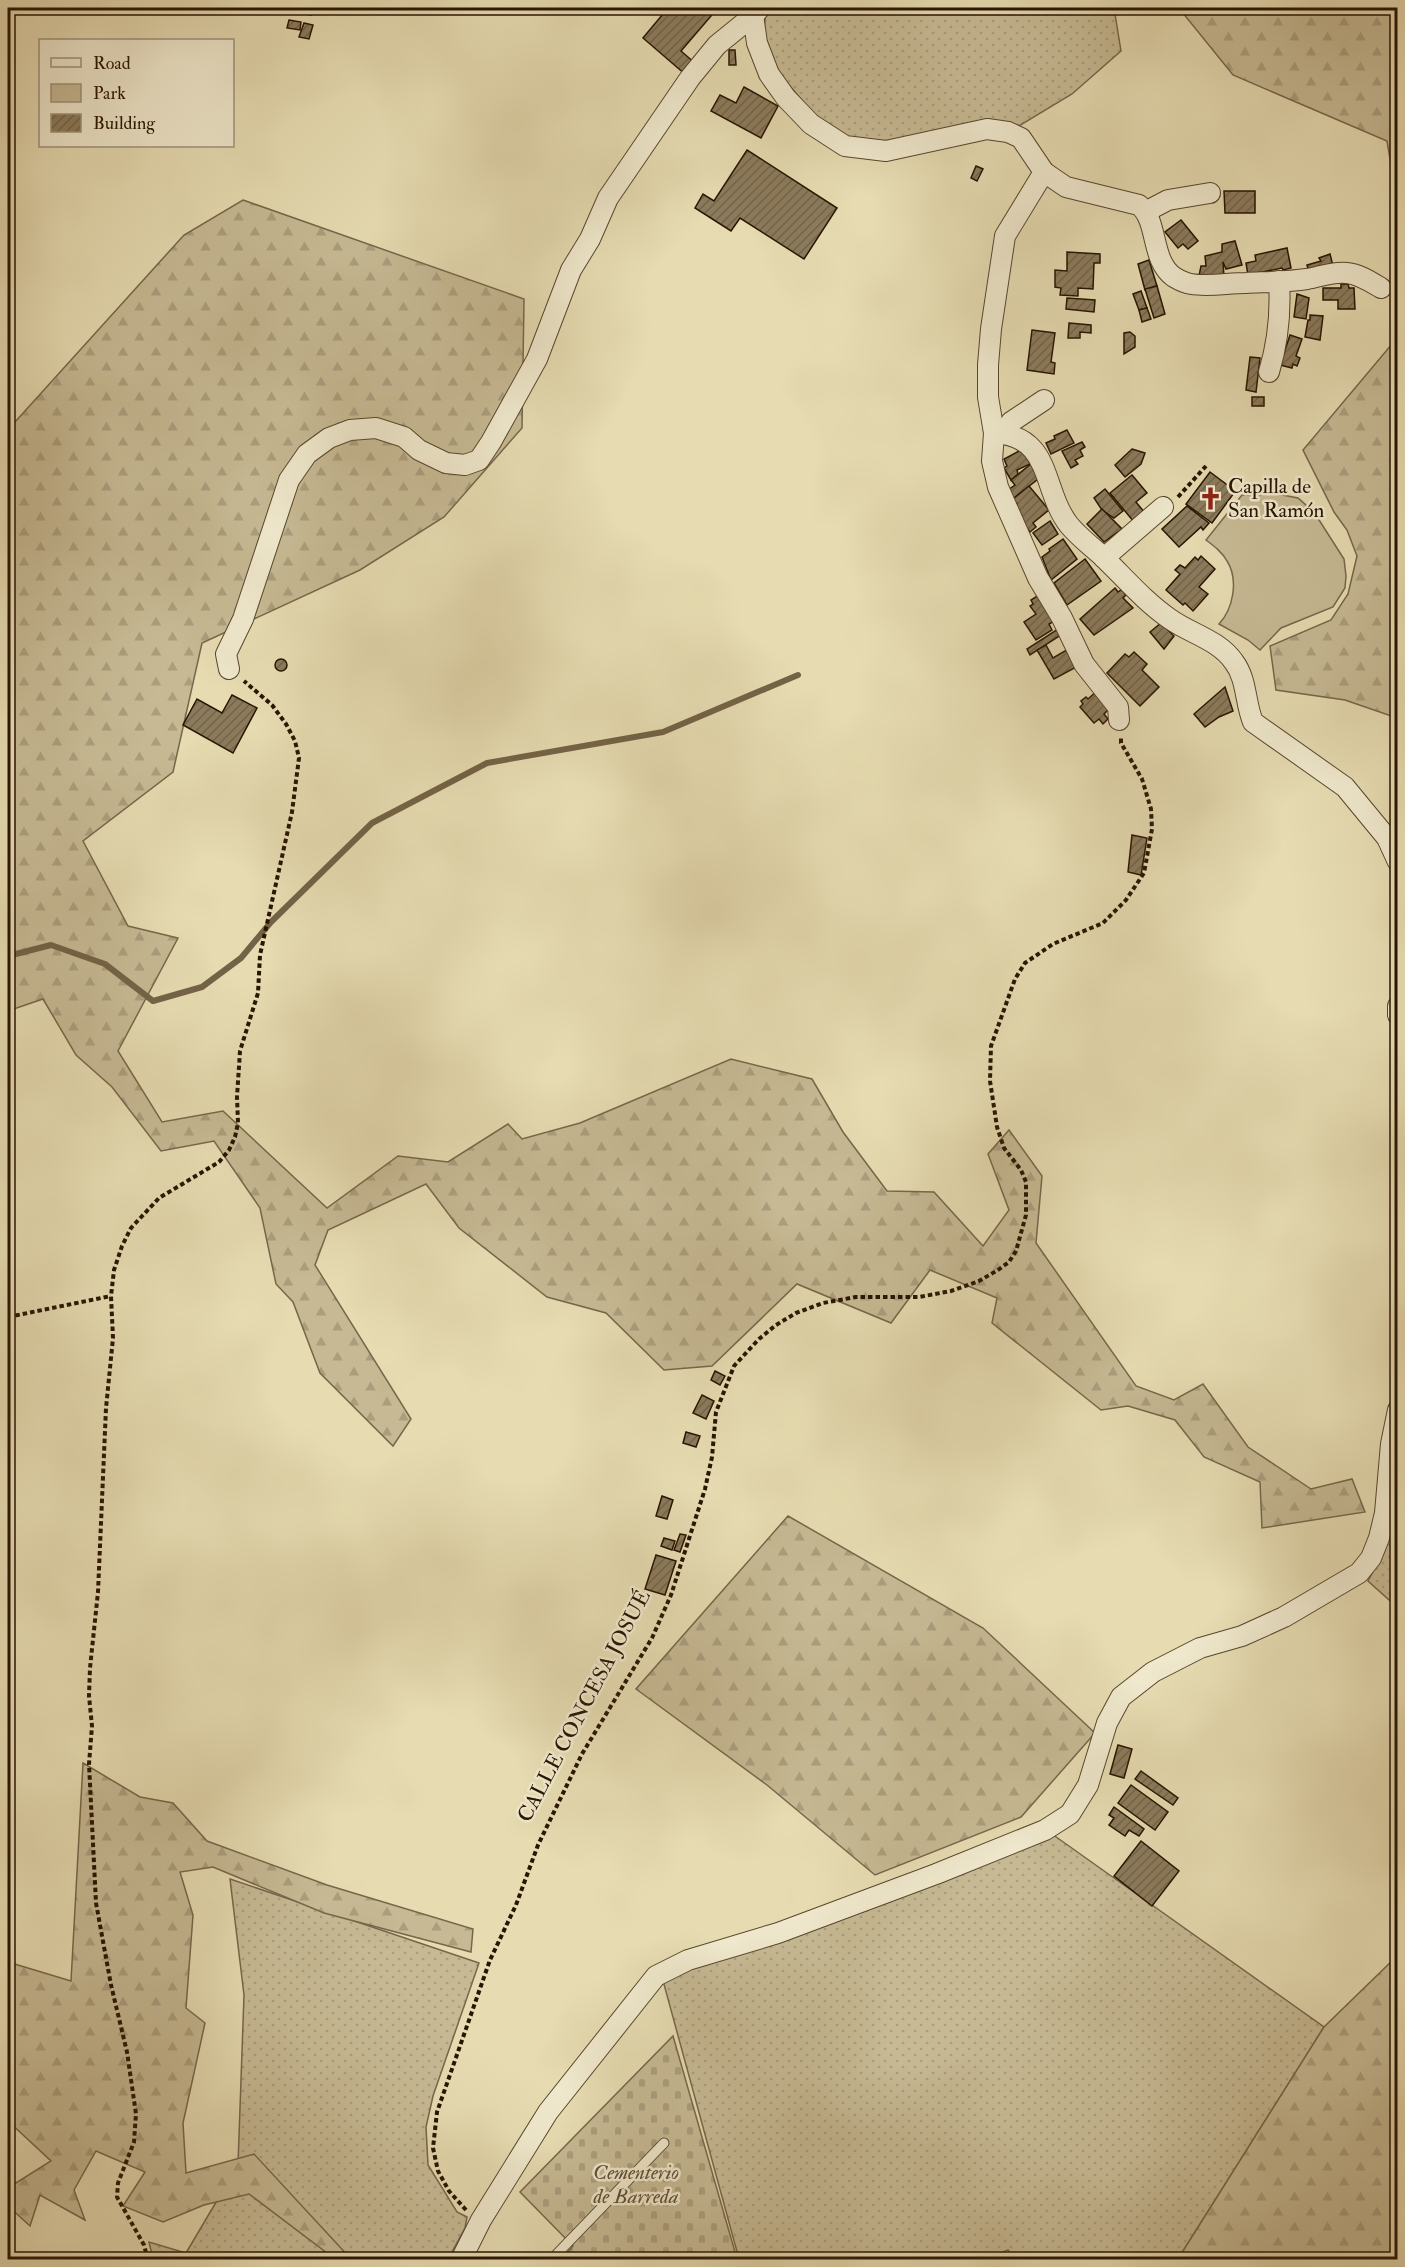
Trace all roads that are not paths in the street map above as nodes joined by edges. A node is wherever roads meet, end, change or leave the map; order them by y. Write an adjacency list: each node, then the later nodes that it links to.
1 (755, 10): 2 (street); 12 (street)
2 (1044, 172): 4 (street); 9 (street)
3 (1210, 193): 4 (street)
4 (1147, 211): 5 (street)
5 (1278, 281): 6 (street); 7 (street)
6 (1381, 288)
7 (1269, 372)
8 (1044, 400): 9 (street)
9 (999, 433): 11 (street); 13 (street)
10 (1163, 507): 11 (street)
11 (1104, 558): 14 (street)
12 (229, 669)
13 (1119, 720)
14 (1398, 862)
15 (1398, 1006): 16 (street)
16 (1398, 1015)
17 (1398, 1410): 19 (street)
18 (664, 2143): 20 (lane)
19 (460, 2259)
20 (550, 2259)

